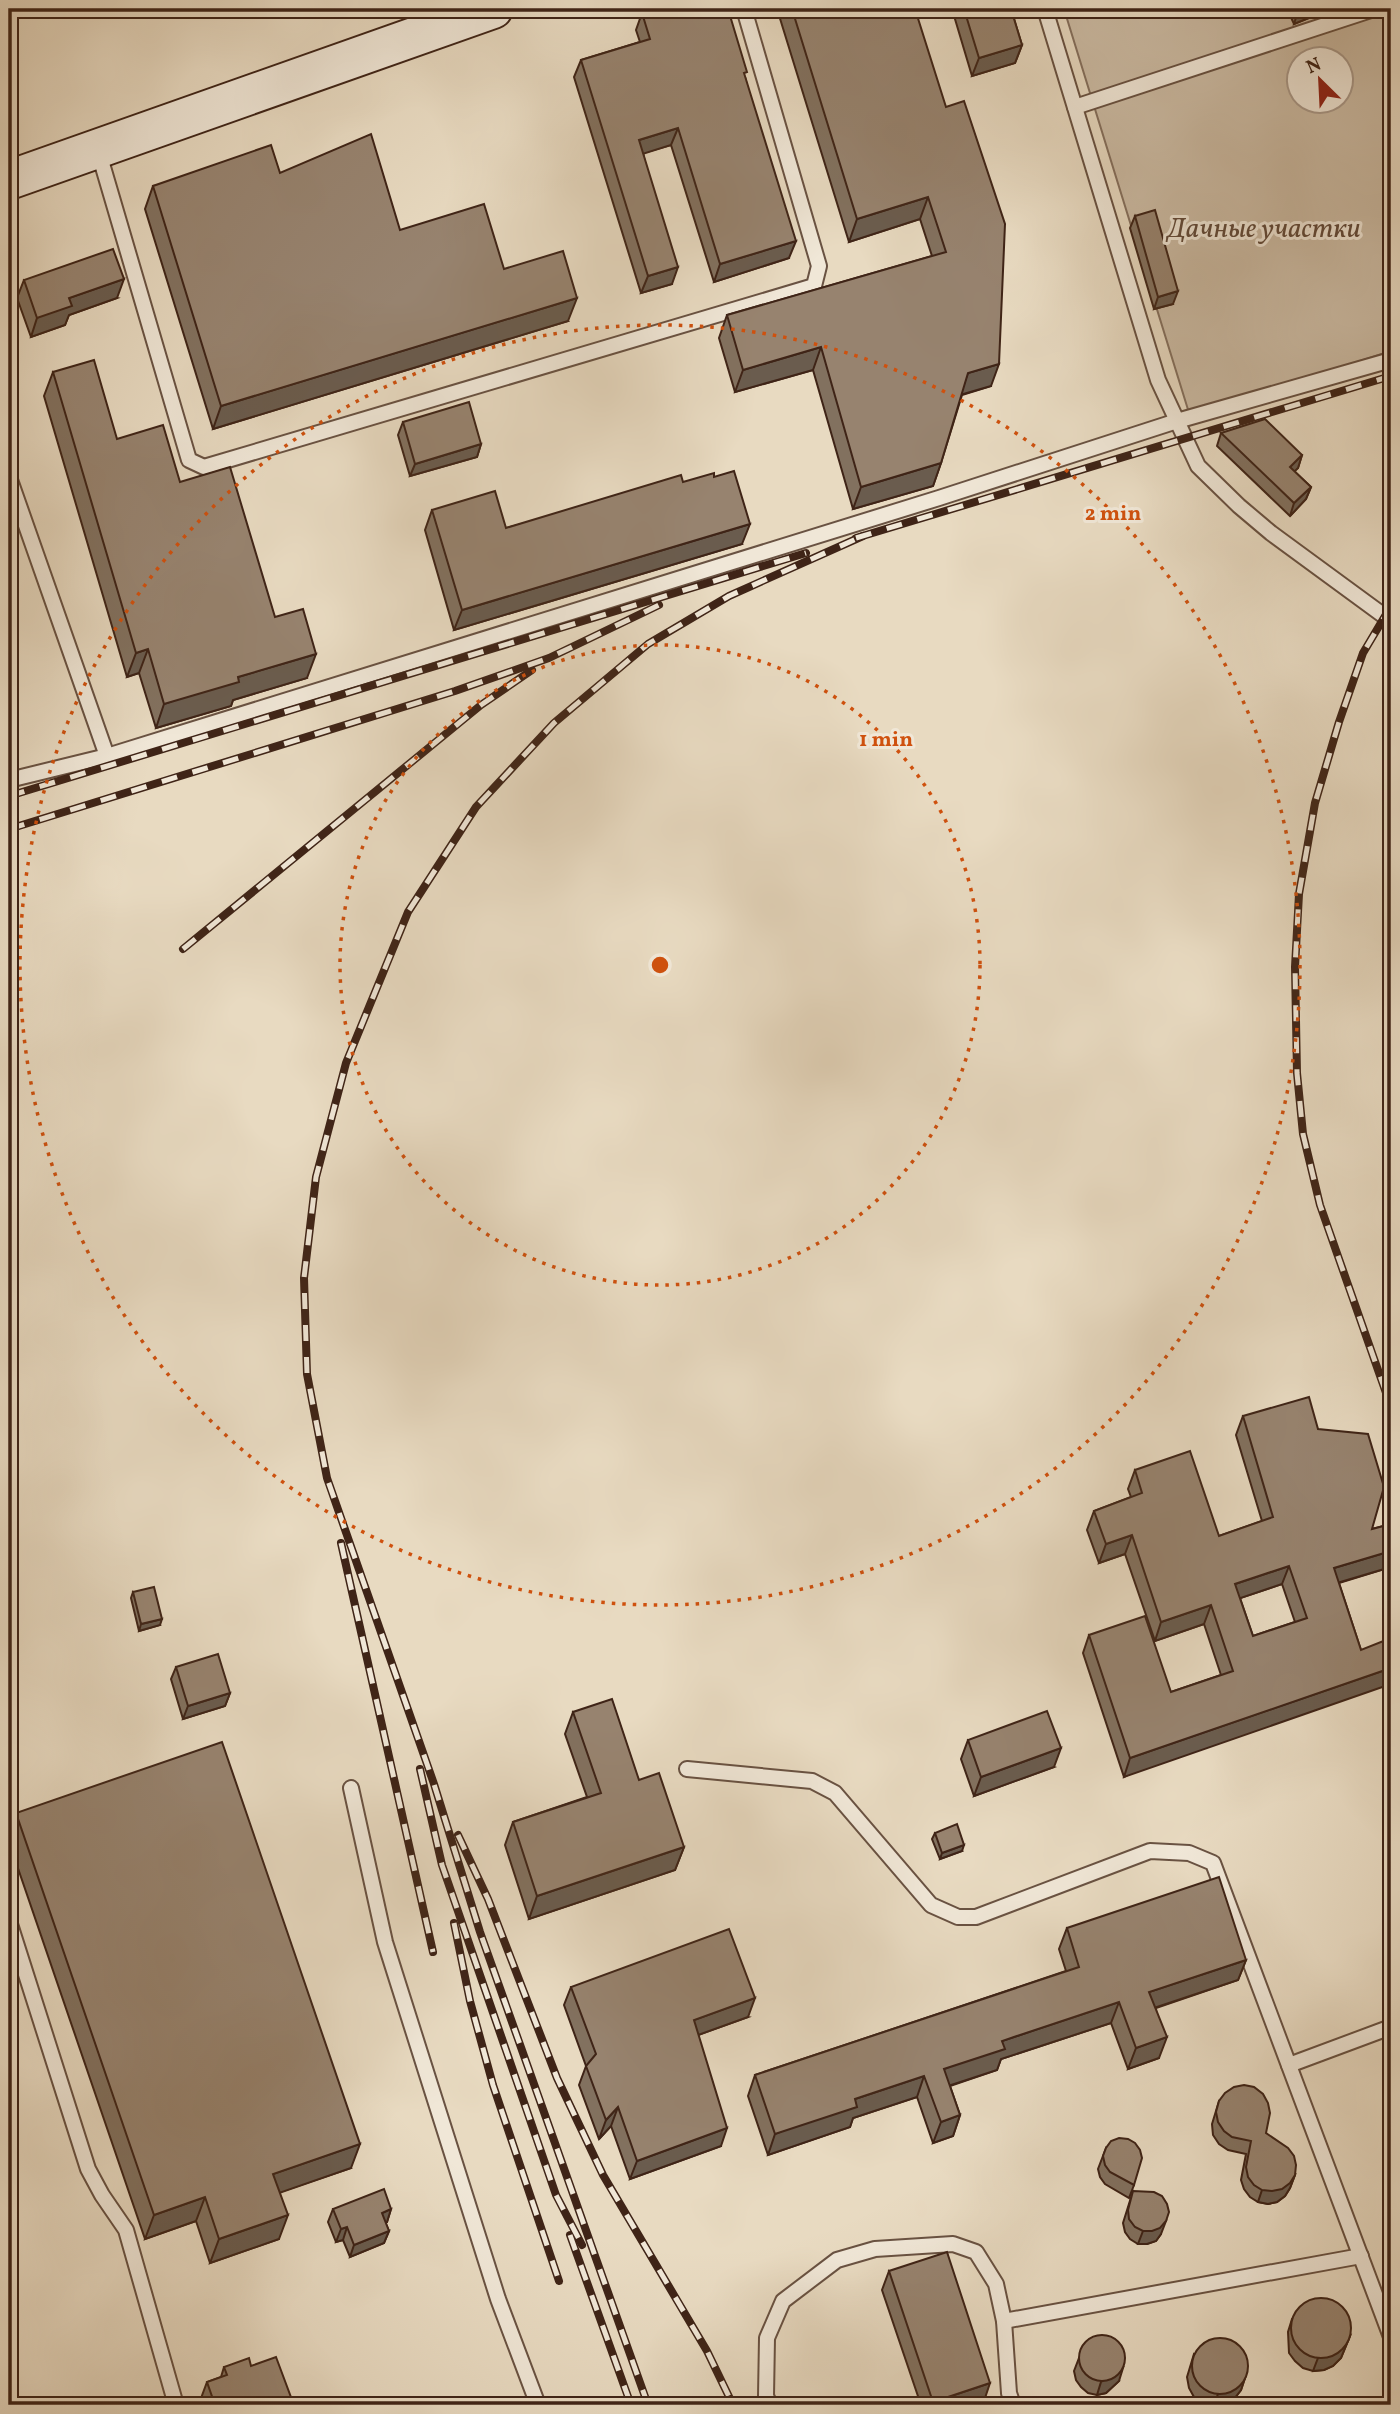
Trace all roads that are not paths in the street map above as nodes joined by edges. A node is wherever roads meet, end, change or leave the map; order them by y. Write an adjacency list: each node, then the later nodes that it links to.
1 (493, 9): 6 (main road)
2 (744, 9): 6 (lane)
3 (1045, 9): 5 (lane)
4 (1374, 9): 5 (lane)
5 (1075, 107): 9 (lane)
6 (97, 148): 7 (main road)
7 (9, 180)
8 (1391, 360): 9 (lane)
9 (1177, 421): 11 (lane); 12 (lane)
10 (9, 477): 12 (lane)
11 (1391, 621)
12 (107, 756): 13 (lane)
13 (9, 780)
14 (687, 1769): 18 (lane)
15 (351, 1788): 23 (lane)
16 (9, 1921): 22 (lane)
17 (1391, 2027): 18 (lane)
18 (1289, 2065): 19 (lane)
19 (1361, 2256): 20 (lane); 21 (lane)
20 (1004, 2321): 24 (lane); 25 (lane)
21 (1391, 2337)
22 (176, 2405)
23 (538, 2405)
24 (770, 2405)
25 (1013, 2405)

